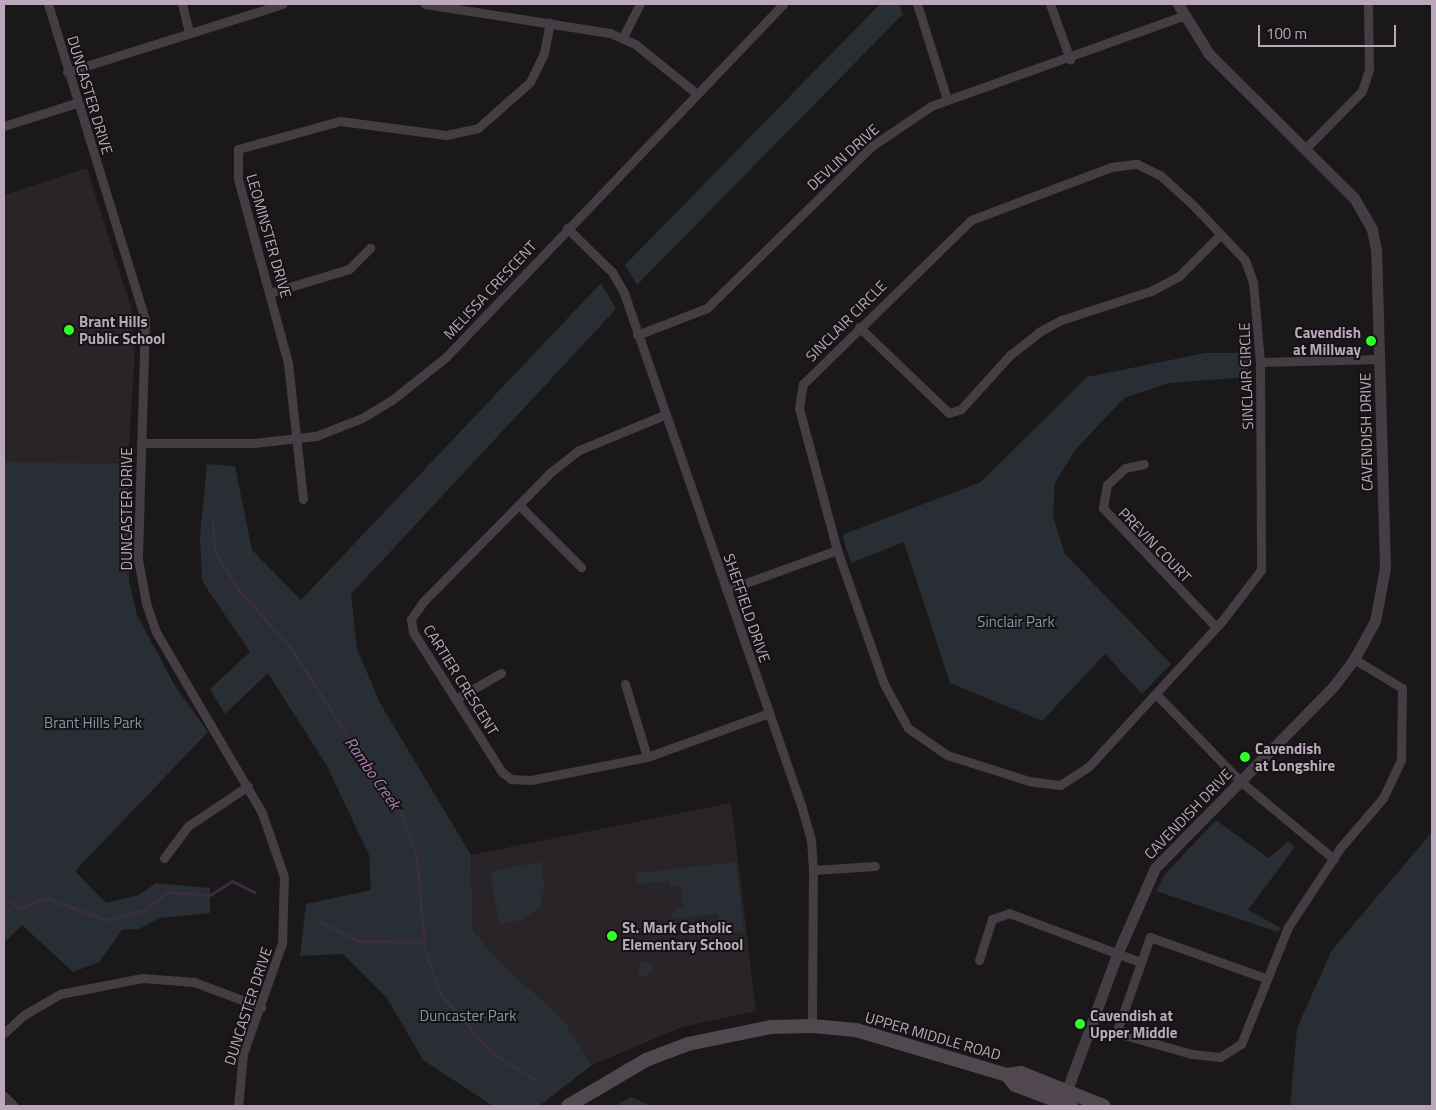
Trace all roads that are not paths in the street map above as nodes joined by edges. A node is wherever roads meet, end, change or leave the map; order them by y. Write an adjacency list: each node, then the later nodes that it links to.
1 (48, 4): 16 (street, DUNCASTER DRIVE)
2 (182, 4): 13 (street)
3 (283, 4): 13 (street)
4 (425, 4): 12 (street)
5 (640, 4): 14 (street)
6 (783, 4): 17 (street, MELISSA CRESCENT)
7 (917, 4): 18 (street)
8 (1050, 4): 15 (street)
9 (1178, 4): 11 (street, CAVENDISH DRIVE)
10 (1368, 4): 21 (street)
11 (1183, 16): 15 (street, DEVLIN DRIVE); 21 (street, CAVENDISH DRIVE)
12 (550, 23): 14 (street); 25 (street, LEOMINSTER DRIVE)
13 (189, 32): 16 (street)
14 (623, 37): 17 (street)
15 (1070, 59): 18 (street, DEVLIN DRIVE)
16 (67, 72): 19 (street, DUNCASTER DRIVE)
17 (696, 93): 22 (street, MELISSA CRESCENT)
18 (947, 99): 27 (street, DEVLIN DRIVE)
19 (76, 103): 20 (street); 32 (street, DUNCASTER DRIVE)
20 (4, 126)
21 (1305, 149): 28 (street, CAVENDISH DRIVE)
22 (567, 228): 27 (street, SHEFFIELD DRIVE); 31 (street, MELISSA CRESCENT)
23 (1221, 234): 26 (street, SINCLAIR CIRCLE); 26 (street); 29 (street, SINCLAIR CIRCLE)
24 (370, 248): 25 (street)
25 (273, 292): 31 (street, LEOMINSTER DRIVE)
26 (859, 327): 36 (street, SINCLAIR CIRCLE)
27 (637, 335): 30 (street, SHEFFIELD DRIVE)
28 (1380, 359): 29 (street); 40 (street, CAVENDISH DRIVE)
29 (1260, 362): 39 (street, SINCLAIR CIRCLE)
30 (664, 415): 35 (street, CARTIER CRESCENT); 38 (street, SHEFFIELD DRIVE)
31 (296, 438): 32 (street, MELISSA CRESCENT); 34 (street, LEOMINSTER DRIVE)
32 (141, 444): 48 (street, DUNCASTER DRIVE)
33 (1144, 464): 39 (street, PREVIN COURT)
34 (303, 499)
35 (519, 505): 37 (street); 44 (street, CARTIER CRESCENT)
36 (837, 550): 38 (street); 43 (street, SINCLAIR CIRCLE)
37 (580, 567)
38 (726, 590): 45 (street, SHEFFIELD DRIVE)
39 (1216, 627): 43 (street, SINCLAIR CIRCLE)
40 (1354, 659): 47 (street, CAVENDISH DRIVE); 50 (street)
41 (501, 673): 44 (street)
42 (625, 684): 46 (street)
43 (1156, 694): 47 (street)
44 (456, 699): 46 (street, CARTIER CRESCENT)
45 (769, 713): 46 (street, CARTIER CRESCENT); 52 (street, SHEFFIELD DRIVE)
46 (647, 757)
47 (1240, 781): 50 (street); 53 (street, CAVENDISH DRIVE)
48 (248, 786): 49 (street); 57 (street, DUNCASTER DRIVE)
49 (164, 858)
50 (1334, 859): 56 (street)
51 (876, 866): 52 (street)
52 (813, 870): 58 (street, SHEFFIELD DRIVE)
53 (1118, 952): 54 (street); 55 (street); 61 (street, CAVENDISH DRIVE)
54 (979, 960)
55 (1140, 962): 56 (street); 56 (street)
56 (1265, 978)
57 (261, 1006): 59 (street); 63 (street, DUNCASTER DRIVE)
58 (812, 1026): 61 (main road, UPPER MIDDLE ROAD); 64 (main road, UPPER MIDDLE ROAD)
59 (4, 1034)
60 (4, 1096): 62 (street)
61 (1065, 1102): 65 (main road, UPPER MIDDLE ROAD)
62 (14, 1106)
63 (238, 1106)
64 (568, 1106)
65 (1104, 1106)

